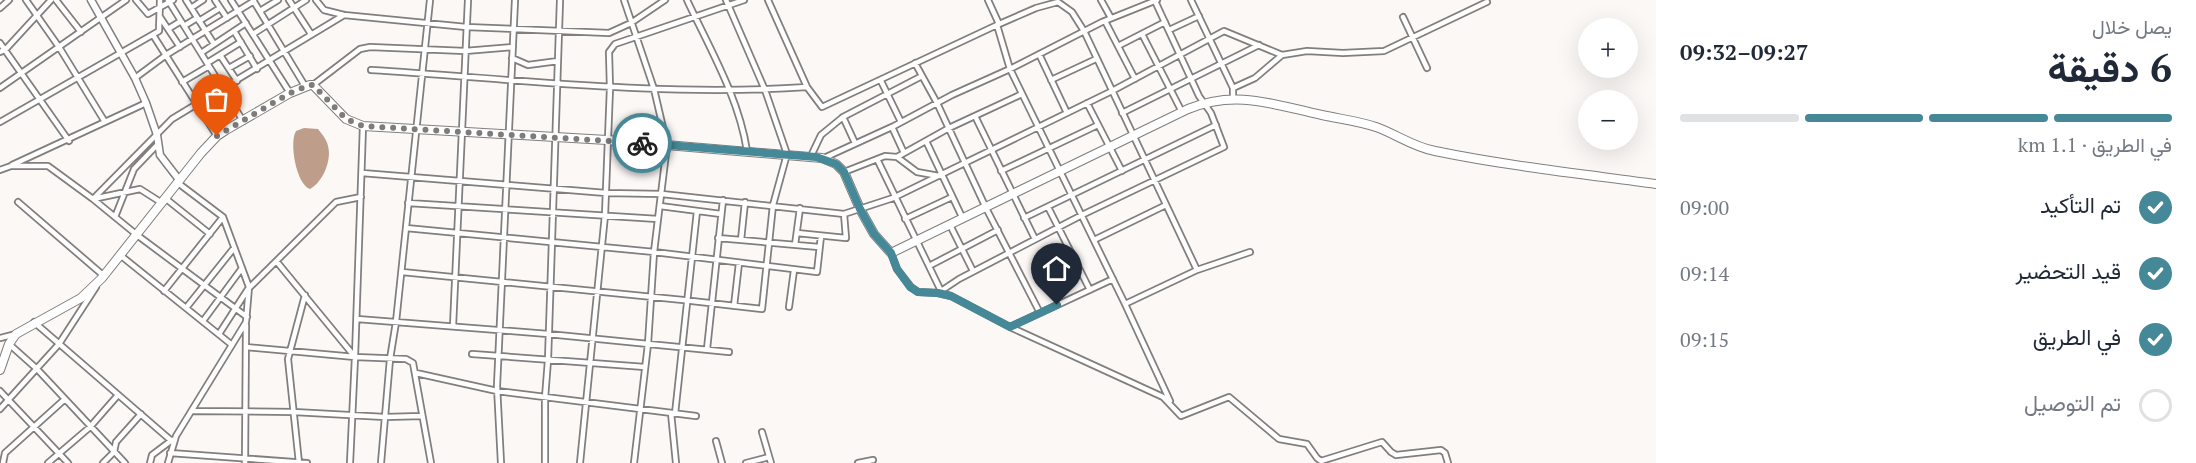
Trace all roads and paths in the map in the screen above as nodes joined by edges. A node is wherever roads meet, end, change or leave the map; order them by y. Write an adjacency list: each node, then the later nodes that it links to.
1 (9, 0): 37 (street)
2 (26, 0): 46 (street)
3 (51, 0): 46 (street)
4 (56, 0): 70 (street)
5 (91, 0): 51 (main road)
6 (126, 0): 51 (street)
7 (136, 0): 42 (street)
8 (160, 0): 42 (street)
9 (186, 0): 39 (street)
10 (203, 0): 39 (street)
11 (215, 0): 40 (street)
12 (231, 0): 43 (street)
13 (278, 0): 44 (street)
14 (289, 0): 41 (street)
15 (306, 0): 41 (street)
16 (316, 0): 45 (street)
17 (430, 0): 58 (street)
18 (468, 0): 62 (street)
19 (515, 0): 64 (street)
20 (560, 0): 68 (street)
21 (624, 0): 59 (street)
22 (665, 0): 59 (street)
23 (687, 0): 49 (street)
24 (744, 0): 35 (street)
25 (768, 0): 127 (street)
26 (996, 0): 33 (street)
27 (1067, 0): 38 (street)
28 (1101, 0): 54 (street)
29 (1156, 0): 54 (street); 55 (street)
30 (1191, 0): 48 (street)
31 (170, 1): 42 (street); 56 (street)
32 (254, 1): 43 (street); 44 (street)
33 (988, 2): 61 (street)
34 (1486, 2): 76 (street)
35 (728, 3): 49 (street); 135 (street)
36 (1046, 3): 38 (street); 61 (street)
37 (1, 4)
38 (1065, 7): 69 (street)
39 (191, 8): 53 (street)
40 (220, 8): 52 (street); 53 (street)
41 (294, 8): 60 (street); 72 (street)
42 (159, 9): 47 (street)
43 (238, 11): 52 (street); 57 (street)
44 (260, 11): 60 (street)
45 (344, 15): 58 (street); 72 (street)
46 (37, 16): 84 (street); 89 (street)
47 (159, 16): 63 (street); 74 (street)
48 (1199, 16): 65 (street); 78 (street)
49 (695, 17): 75 (street); 134 (street)
50 (1403, 17): 76 (street)
51 (101, 18): 70 (street); 92 (main road)
52 (227, 18): 66 (street)
53 (198, 19): 56 (street); 66 (street)
54 (1108, 20): 69 (street); 83 (street)
55 (1165, 22): 65 (street); 73 (street)
56 (183, 23): 63 (street); 77 (street)
57 (246, 23): 67 (street); 71 (street)
58 (428, 23): 62 (street); 87 (street)
59 (631, 23): 68 (street); 75 (street)
60 (268, 24): 71 (street); 88 (street)
61 (998, 25): 103 (street); 110 (street)
62 (466, 27): 64 (street); 90 (street)
63 (168, 29): 85 (street)
64 (513, 29): 68 (street); 86 (street)
65 (1169, 30): 96 (street)
66 (206, 31): 77 (street); 81 (street)
67 (234, 31): 79 (street); 81 (street)
68 (559, 31): 102 (street)
69 (1083, 31): 93 (street); 100 (street)
70 (81, 32): 84 (street)
71 (253, 34): 101 (street)
72 (311, 34): 88 (street)
73 (1142, 34): 83 (street); 106 (street)
74 (153, 35): 92 (street); 94 (street)
75 (636, 38): 129 (street); 132 (street)
76 (1413, 38): 97 (street); 108 (street)
77 (192, 39): 85 (street); 91 (street)
78 (1209, 39): 82 (street); 96 (street); 105 (street)
79 (241, 42): 95 (street); 98 (street)
80 (0, 43): 89 (street)
81 (214, 44): 91 (street)
82 (1259, 45): 97 (street); 105 (street)
83 (1118, 46): 118 (street)
84 (59, 47): 112 (street); 116 (street)
85 (180, 47): 94 (street)
86 (513, 48): 90 (street); 99 (street)
87 (425, 49): 90 (street); 113 (street); 126 (street)
88 (284, 50): 101 (street); 126 (street)
89 (3, 51): 112 (street)
90 (465, 51): 115 (street)
91 (201, 52): 104 (street)
92 (120, 53): 116 (street); 117 (main road)
93 (1040, 54): 110 (street); 121 (street)
94 (166, 55): 117 (street); 124 (street)
95 (220, 55): 104 (street); 107 (street)
96 (1180, 55): 106 (street); 119 (street)
97 (1282, 55): 130 (street)
98 (250, 56): 107 (street); 109 (street)
99 (512, 58): 102 (street); 120 (street)
100 (1096, 59): 121 (street); 136 (street)
101 (270, 61): 109 (street); 137 (street)
102 (558, 61): 125 (street)
103 (915, 63): 114 (street); 123 (street)
104 (208, 64): 124 (street); 131 (street)
105 (1222, 64): 119 (street); 130 (street)
106 (1159, 66): 118 (street); 133 (street)
107 (229, 68): 122 (street)
108 (1428, 68)
109 (258, 69): 122 (street)
110 (1010, 69): 138 (street); 143 (street)
111 (371, 70): 113 (street)
112 (22, 72): 128 (street); 140 (street)
113 (423, 73): 115 (street); 162 (street)
114 (922, 76): 139 (street); 143 (street)
115 (464, 77): 120 (street); 163 (street)
116 (78, 78): 140 (street); 154 (street)
117 (135, 78): 142 (main road)
118 (1135, 79): 136 (street)
119 (1191, 79): 133 (street); 145 (street)
120 (512, 80): 125 (street); 165 (street)
121 (1052, 80): 148 (street)
122 (237, 81): 131 (street)
123 (881, 81): 127 (street); 139 (street)
124 (183, 82): 146 (street)
125 (557, 83): 129 (street); 168 (street)
126 (309, 86): 137 (highway); 158 (highway)
127 (807, 87): 135 (street)
128 (0, 88)
129 (610, 88): 132 (street); 169 (street)
130 (1233, 88): 141 (street)
131 (224, 89): 146 (street); 152 (street)
132 (654, 89): 134 (street); 174 (street)
133 (1170, 89): 147 (street); 149 (street)
134 (729, 90): 135 (street); 178 (street)
135 (765, 90): 180 (street)
136 (1112, 92): 144 (street); 149 (street)
137 (290, 93): 152 (highway)
138 (1022, 94): 150 (street); 160 (street)
139 (888, 95): 151 (street); 155 (street)
140 (40, 99): 153 (street); 170 (street)
141 (1233, 99): 145 (highway); 200 (highway)
142 (146, 103): 154 (street); 164 (main road)
143 (937, 103): 155 (street); 161 (street)
144 (1087, 103): 148 (street); 156 (street)
145 (1204, 103): 147 (highway); 157 (street)
146 (197, 105): 164 (street); 166 (street)
147 (1182, 112): 167 (highway)
148 (1067, 113): 160 (street)
149 (1122, 113): 167 (street)
150 (975, 116): 161 (street); 177 (street)
151 (843, 117): 172 (street); 181 (street)
152 (243, 121): 166 (highway)
153 (0, 122)
154 (105, 122): 170 (street)
155 (901, 122): 159 (street)
156 (1098, 125): 175 (street); 176 (street)
157 (1216, 125): 185 (street); 197 (street)
158 (363, 126): 162 (highway); 193 (street)
159 (892, 127): 172 (street); 179 (street)
160 (1037, 127): 176 (street); 177 (street)
161 (950, 128): 171 (street); 186 (street)
162 (417, 129): 163 (highway); 195 (street)
163 (460, 132): 165 (highway); 196 (street)
164 (157, 135): 173 (main road); 210 (street)
165 (509, 135): 168 (highway); 199 (street)
166 (217, 136): 198 (highway)
167 (1133, 136): 175 (highway); 185 (street)
168 (555, 138): 169 (highway); 201 (street)
169 (607, 140): 174 (highway); 203 (street)
170 (69, 141): 187 (street)
171 (926, 141): 179 (street); 194 (street)
172 (855, 143): 183 (street)
173 (158, 144): 198 (main road); 202 (street)
174 (667, 145): 178 (highway); 204 (street)
175 (1110, 148): 190 (street); 192 (highway)
176 (1048, 149): 189 (street); 192 (street)
177 (991, 150): 186 (street); 189 (street)
178 (747, 152): 180 (highway)
179 (904, 153): 182 (street)
180 (787, 154): 181 (highway); 216 (street)
181 (811, 156): 183 (highway)
182 (897, 157): 184 (street); 194 (street)
183 (822, 158): 191 (highway)
184 (877, 159): 191 (street); 208 (street)
185 (1144, 160): 190 (street); 197 (street)
186 (966, 163): 194 (street); 222 (street)
187 (11, 166): 188 (street); 210 (street)
188 (0, 170)
189 (1000, 171): 205 (street)
190 (1122, 171): 206 (street)
191 (844, 172): 223 (highway)
192 (1060, 172): 205 (highway); 206 (street)
193 (362, 173): 195 (street); 207 (street)
194 (940, 175): 208 (street); 209 (street)
195 (411, 177): 196 (street); 215 (street)
196 (459, 181): 199 (street); 219 (street)
197 (1154, 181): 217 (street); 230 (street)
198 (179, 182): 213 (highway); 232 (street)
199 (506, 184): 201 (street); 224 (street)
200 (1656, 184)
201 (553, 189): 203 (street); 226 (street)
202 (124, 193): 210 (street); 213 (street); 231 (street)
203 (606, 193): 204 (street); 229 (street)
204 (662, 194): 211 (street); 218 (street)
205 (1012, 195): 222 (highway); 236 (street)
206 (1072, 196): 220 (street); 230 (street)
207 (361, 197): 266 (street); 298 (street)
208 (894, 197): 223 (street); 234 (street)
209 (952, 197): 234 (street); 235 (street)
210 (93, 199): 231 (street)
211 (723, 200): 214 (street); 227 (street)
212 (18, 201): 276 (street)
213 (164, 201): 243 (street); 244 (highway)
214 (745, 202): 216 (street); 249 (street)
215 (408, 203): 219 (street); 239 (street)
216 (773, 205): 221 (street); 252 (street)
217 (1166, 205): 250 (street); 273 (street)
218 (660, 206): 225 (street); 233 (street)
219 (458, 207): 224 (street); 241 (street)
220 (1048, 207): 236 (street); 238 (street)
221 (800, 208): 228 (street); 242 (street)
222 (986, 208): 235 (highway); 240 (street)
223 (860, 209): 228 (street); 262 (highway)
224 (505, 210): 226 (street); 246 (street)
225 (697, 211): 227 (street); 264 (street)
226 (553, 212): 229 (street); 253 (street)
227 (721, 214): 247 (street)
228 (844, 214): 245 (street)
229 (605, 215): 233 (street); 257 (street)
230 (1082, 215): 238 (street); 250 (street)
231 (115, 217): 244 (street)
232 (223, 217): 243 (street); 256 (street)
233 (658, 219): 259 (street)
234 (905, 219): 251 (street)
235 (963, 219): 237 (highway)
236 (1024, 219): 248 (street)
237 (950, 225): 251 (highway); 258 (street)
238 (1058, 227): 248 (street); 283 (street)
239 (406, 228): 241 (street); 275 (street)
240 (998, 230): 258 (street); 260 (street)
241 (457, 233): 246 (street); 277 (street)
242 (796, 233): 245 (street); 254 (street)
243 (210, 234): 271 (street)
244 (137, 235): 263 (highway); 271 (street)
245 (820, 236): 255 (street)
246 (504, 237): 253 (street); 279 (street)
247 (718, 238): 249 (street); 265 (street)
248 (1035, 239): 260 (street)
249 (741, 240): 252 (street)
250 (1094, 240): 278 (street)
251 (916, 241): 262 (highway); 268 (street)
252 (768, 242): 254 (street); 269 (street)
253 (552, 243): 257 (street); 281 (street)
254 (795, 244): 255 (street)
255 (819, 247): 272 (street)
256 (234, 248): 270 (street); 280 (street)
257 (601, 248): 259 (street); 285 (street)
258 (962, 249): 268 (street); 274 (street)
259 (654, 252): 264 (street); 289 (street)
260 (1010, 252): 274 (street); 297 (street)
261 (1250, 252): 273 (street)
262 (891, 253): 286 (street)
263 (120, 255): 276 (highway); 284 (street)
264 (692, 258): 265 (street); 290 (street)
265 (716, 261): 267 (street); 291 (street)
266 (277, 262): 282 (street); 287 (street)
267 (739, 263): 269 (street); 293 (street)
268 (929, 266): 286 (street)
269 (765, 267): 272 (street); 293 (street)
270 (242, 268): 282 (street); 288 (street)
271 (182, 269): 280 (street); 284 (street)
272 (795, 270): 294 (street)
273 (1197, 270): 292 (street)
274 (973, 271): 286 (street)
275 (402, 272): 277 (street); 302 (street)
276 (103, 277): 301 (highway); 312 (street)
277 (455, 278): 279 (street); 303 (street)
278 (1113, 279): 283 (street); 292 (street)
279 (502, 282): 281 (street); 305 (street)
280 (204, 285): 288 (street); 295 (street)
281 (550, 287): 285 (street); 308 (street)
282 (248, 289): 296 (street); 299 (street)
283 (1090, 290): 297 (street)
284 (164, 291): 295 (street)
285 (597, 292): 289 (street); 310 (street)
286 (939, 292): 304 (street)
287 (305, 295): 318 (street); 322 (street)
288 (220, 297): 296 (street); 300 (street)
289 (651, 297): 290 (street); 313 (street)
290 (687, 300): 291 (street); 316 (street)
291 (711, 303): 293 (street); 317 (street)
292 (1125, 304): 337 (street)
293 (734, 306)
294 (789, 307)
295 (186, 308): 300 (street)
296 (236, 309): 299 (street); 307 (street)
297 (1040, 313): 304 (street)
298 (357, 319): 302 (street); 322 (street)
299 (246, 320): 314 (street); 315 (street)
300 (203, 321): 307 (street)
301 (34, 322): 306 (highway); 312 (street)
302 (396, 322): 303 (street); 323 (street)
303 (453, 326): 305 (street)
304 (1010, 327): 337 (street)
305 (499, 331): 308 (street); 321 (street)
306 (16, 333): 309 (street); 311 (highway)
307 (219, 334): 314 (street)
308 (548, 334): 310 (street); 324 (street)
309 (0, 338)
310 (592, 339): 313 (street); 325 (street)
311 (9, 344): 327 (street); 328 (highway)
312 (59, 344): 327 (street); 332 (street)
313 (648, 344): 316 (street); 326 (street)
314 (232, 345): 340 (street)
315 (246, 347): 318 (street); 341 (street)
316 (682, 347): 317 (street); 343 (street)
317 (706, 349): 319 (street)
318 (291, 351): 322 (street); 342 (street)
319 (729, 351)
320 (472, 354): 321 (street)
321 (498, 356): 324 (street); 330 (street)
322 (356, 357): 323 (street); 345 (street)
323 (390, 358): 329 (street); 348 (street)
324 (548, 360): 325 (street); 333 (street)
325 (590, 363): 326 (street); 336 (street)
326 (645, 367): 339 (street)
327 (37, 369): 334 (street); 335 (street)
328 (0, 370)
329 (416, 373): 330 (street); 346 (street)
330 (497, 390): 333 (street); 372 (street)
331 (0, 391): 334 (street)
332 (118, 395): 344 (street); 350 (street)
333 (545, 398): 336 (street); 373 (street)
334 (9, 399): 338 (street); 349 (street)
335 (65, 399): 349 (street); 350 (street)
336 (586, 402): 339 (street); 374 (street)
337 (1171, 405): 381 (street)
338 (0, 409)
339 (641, 410): 343 (street); 375 (street)
340 (193, 411): 341 (street); 353 (street)
341 (246, 411): 342 (street); 359 (street)
342 (294, 412): 345 (street); 367 (street)
343 (673, 413): 347 (street); 376 (street)
344 (141, 414): 353 (street); 354 (street)
345 (352, 414): 348 (street); 369 (street)
346 (422, 416): 348 (street); 371 (street)
347 (696, 416)
348 (385, 417): 370 (street)
349 (34, 426): 356 (street); 360 (street)
350 (90, 427): 354 (street); 356 (street)
351 (762, 432): 357 (street)
352 (716, 441): 377 (street)
353 (172, 442): 355 (street); 365 (street)
354 (114, 452): 363 (street); 364 (street)
355 (170, 453): 359 (street); 366 (street)
356 (59, 454): 361 (street); 362 (street)
357 (769, 457): 378 (street); 379 (street)
358 (873, 460): 380 (street)
359 (245, 461): 367 (street)
360 (4, 462)
361 (48, 463)
362 (68, 463)
363 (103, 463)
364 (125, 463)
365 (150, 463)
366 (168, 463)
367 (299, 463): 368 (street)
368 (307, 463)
369 (350, 463)
370 (381, 463)
371 (431, 463)
372 (501, 463)
373 (545, 463)
374 (580, 463)
375 (634, 463)
376 (676, 463)
377 (722, 463)
378 (746, 463)
379 (771, 463)
380 (858, 463)
381 (1448, 463)

